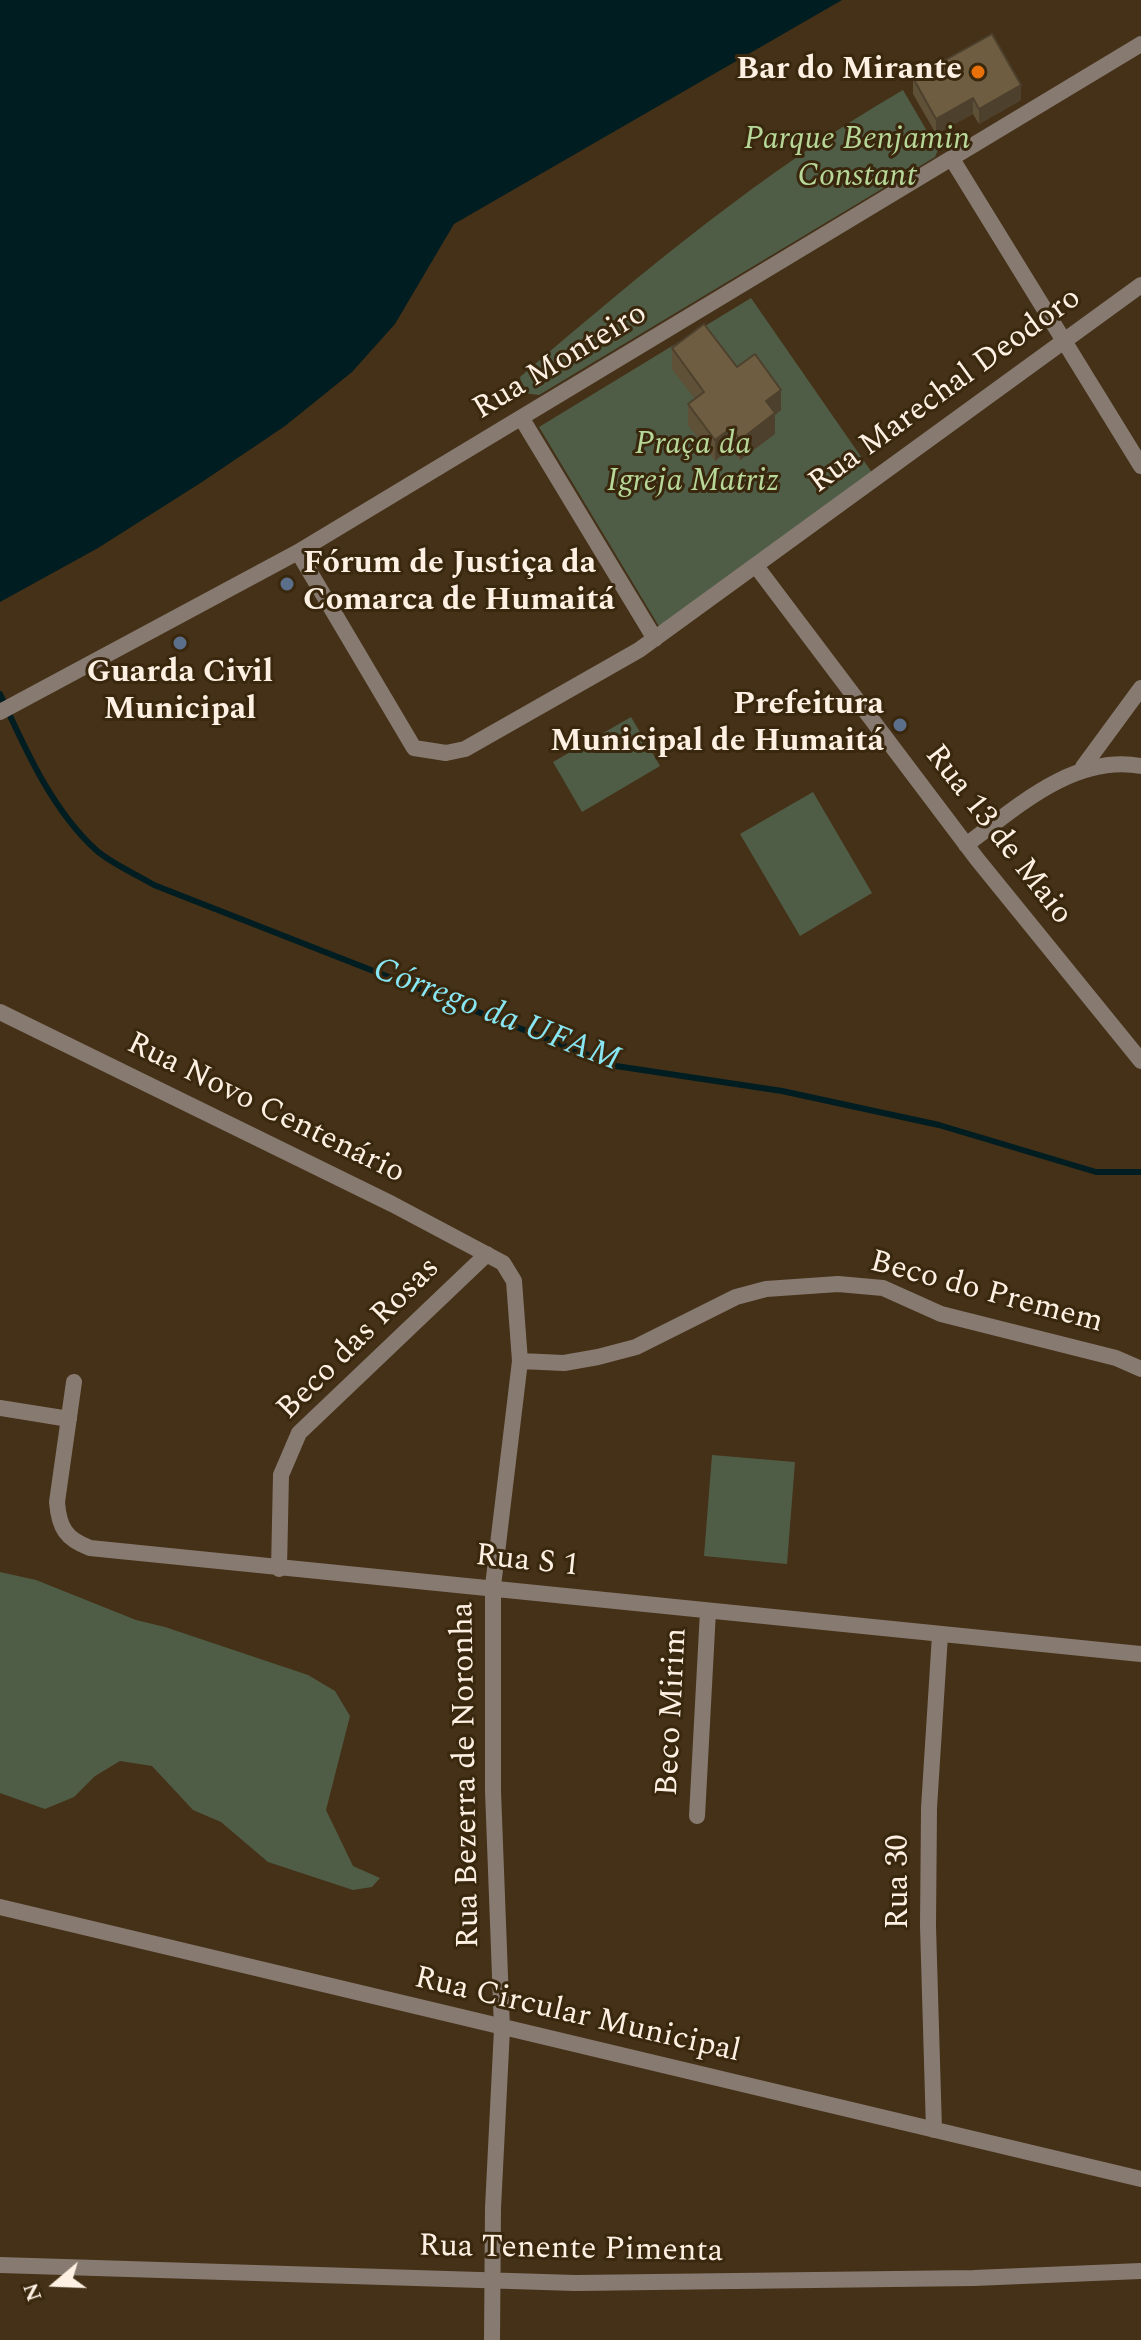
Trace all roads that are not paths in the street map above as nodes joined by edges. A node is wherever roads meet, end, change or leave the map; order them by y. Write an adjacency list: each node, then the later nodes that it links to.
1 (1141, 44): 2 (street, Rua Monteiro)
2 (952, 159): 4 (street); 5 (street, Rua Monteiro)
3 (1141, 285): 4 (street, Rua Marechal Deodoro)
4 (1064, 341): 6 (street); 8 (street, Rua Marechal Deodoro)
5 (522, 419): 7 (street, Rua Monteiro); 9 (street)
6 (1141, 466)
7 (298, 552): 9 (street, Rua Marechal Deodoro); 11 (street, Rua Monteiro)
8 (756, 566): 9 (street, Rua Marechal Deodoro); 14 (street, Rua 13 de Maio)
9 (655, 639)
10 (1141, 688): 13 (street)
11 (0, 712)
12 (1141, 766): 13 (street)
13 (1083, 767): 14 (street)
14 (966, 845): 16 (street, Rua 13 de Maio)
15 (0, 1012): 17 (street, Rua Novo Centenário)
16 (1141, 1061)
17 (487, 1254): 18 (street, Rua Novo Centenário); 24 (street, Beco das Rosas)
18 (503, 1263): 19 (street, Rua Bezerra de Noronha)
19 (520, 1361): 20 (street, Beco do Premem); 25 (street, Rua Bezerra de Noronha)
20 (1141, 1369)
21 (74, 1382): 23 (street, Rua S 1)
22 (0, 1408): 23 (street)
23 (69, 1419): 24 (street, Rua S 1)
24 (279, 1569): 25 (street, Rua S 1)
25 (493, 1586): 26 (street, Rua S 1); 31 (street, Rua Bezerra de Noronha)
26 (708, 1611): 27 (street, Rua S 1); 29 (street, Beco Mirim)
27 (940, 1635): 28 (street, Rua S 1); 32 (street, Rua 30)
28 (1141, 1654)
29 (697, 1816)
30 (0, 1907): 31 (street, Rua Circular Municipal)
31 (502, 2029): 32 (street, Rua Circular Municipal); 36 (street, Rua Bezerra de Noronha)
32 (934, 2130): 33 (street, Rua Circular Municipal)
33 (1141, 2179)
34 (0, 2265): 36 (street, Rua Tenente Pimenta)
35 (1141, 2271): 36 (street, Rua Tenente Pimenta)
36 (492, 2279): 37 (street, Rua Bezerra de Noronha)
37 (492, 2340)

